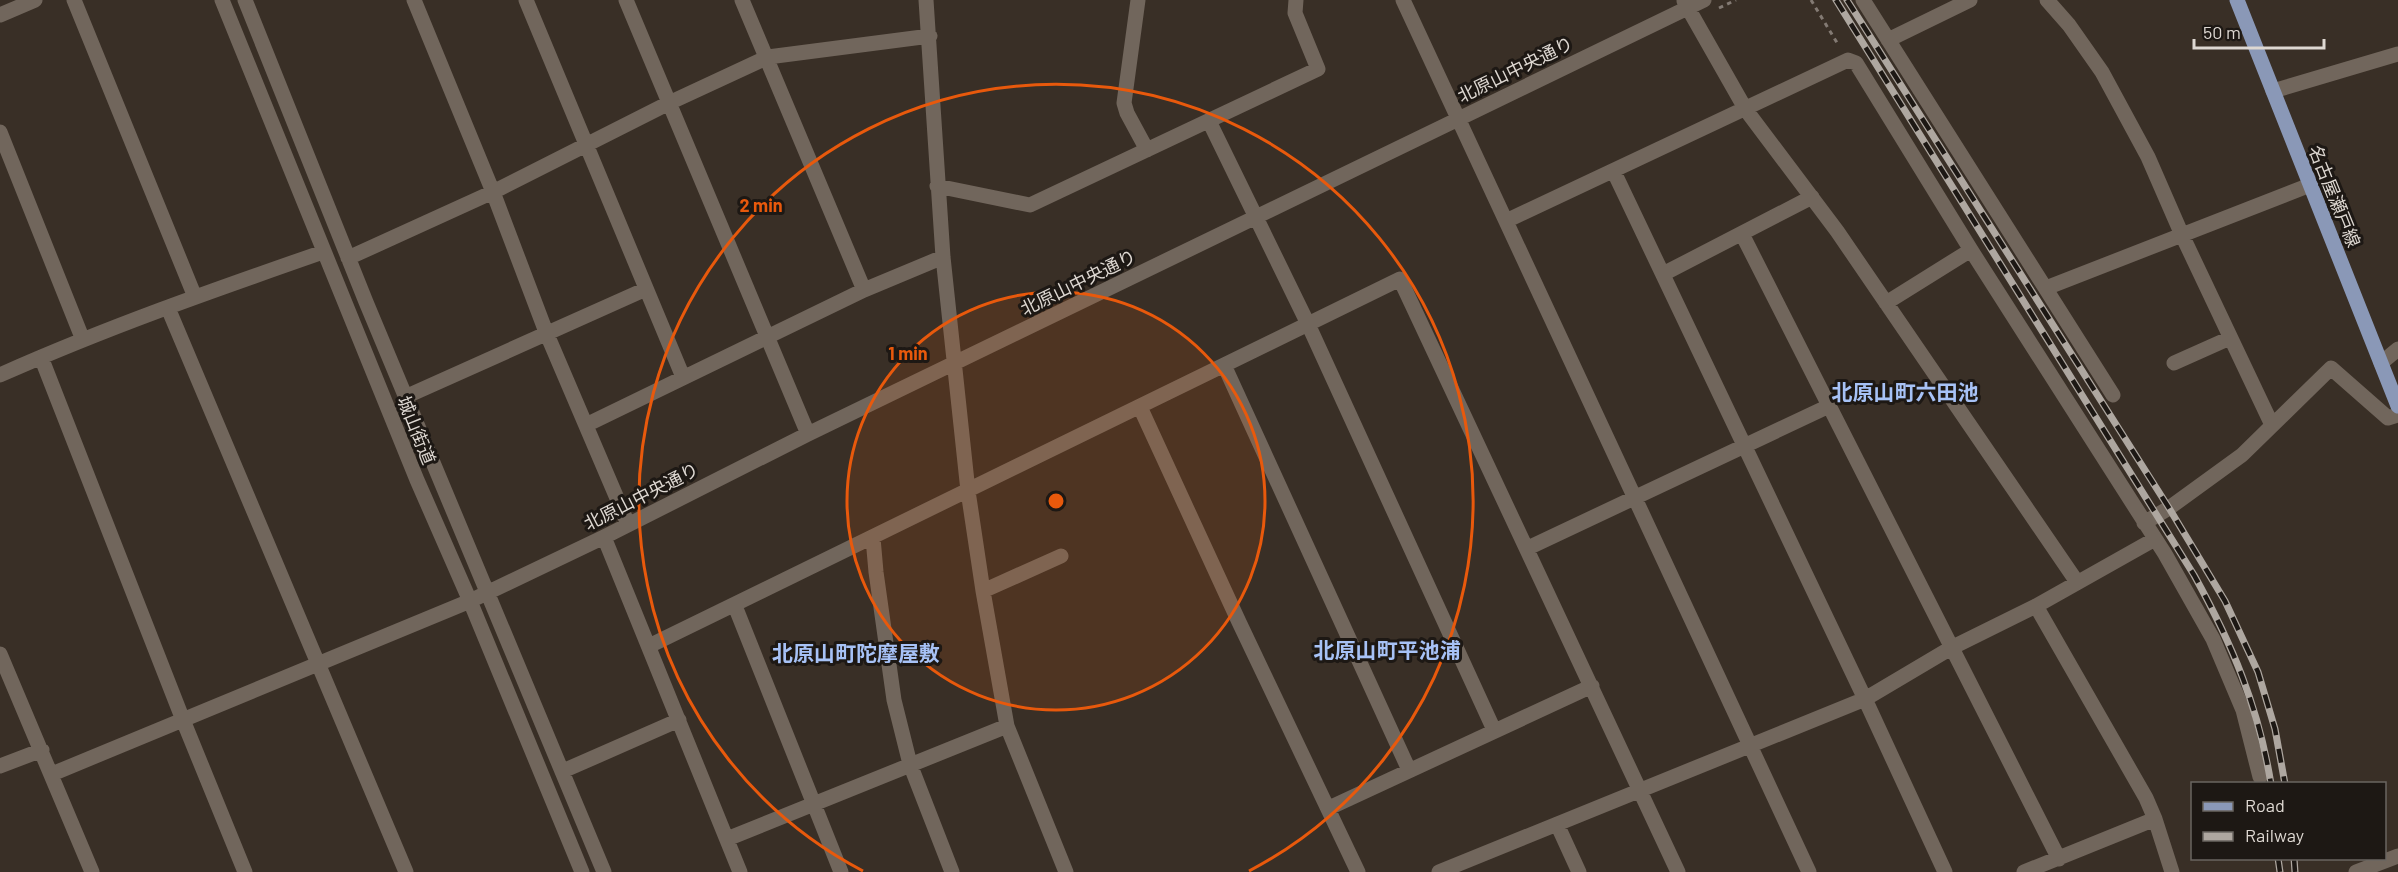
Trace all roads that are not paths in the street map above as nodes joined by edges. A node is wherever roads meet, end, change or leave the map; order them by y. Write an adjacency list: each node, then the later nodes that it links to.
1 (35, 0): 19 (street)
2 (74, 0): 49 (street)
3 (222, 0): 42 (street, 城山街道)
4 (245, 0): 44 (street, 城山街道)
5 (414, 0): 35 (street)
6 (526, 0): 30 (street)
7 (626, 0): 25 (street)
8 (742, 0): 23 (street)
9 (926, 0): 20 (street)
10 (1138, 0): 31 (street)
11 (1296, 0): 28 (street)
12 (1403, 0): 27 (street)
13 (1704, 0): 18 (street, 北原山中央通り)
14 (1863, 0): 21 (street)
15 (1970, 0): 21 (street)
16 (2047, 0): 40 (street)
17 (2237, 0): 24 (main road, 名古屋瀬戸線)
18 (1686, 4): 26 (street); 27 (street, 北原山中央通り)
19 (0, 15)
20 (930, 36): 23 (street); 34 (street)
21 (1888, 40): 46 (street)
22 (2398, 54): 24 (street)
23 (768, 57): 25 (street); 48 (street)
24 (2273, 91): 33 (main road, 名古屋瀬戸線)
25 (669, 103): 30 (street); 54 (street)
26 (1746, 110): 32 (street); 36 (street); 41 (street)
27 (1457, 119): 37 (street, 北原山中央通り); 38 (street)
28 (1209, 121): 31 (street); 37 (street)
29 (0, 132): 56 (street)
30 (586, 146): 35 (street); 47 (street)
31 (1147, 150): 34 (street)
32 (1614, 172): 38 (street); 45 (street)
33 (2310, 185): 40 (street); 60 (main road, 名古屋瀬戸線)
34 (937, 186): 43 (street)
35 (493, 192): 44 (street); 53 (street)
36 (1812, 197): 39 (street); 50 (street)
37 (1256, 217): 52 (street); 61 (street, 北原山中央通り)
38 (1506, 221): 76 (street)
39 (1742, 234): 45 (street); 67 (street)
40 (2182, 235): 46 (street); 55 (street)
41 (1971, 250): 50 (street); 77 (street)
42 (323, 252): 49 (street); 87 (street, 城山街道)
43 (943, 257): 48 (street); 61 (street)
44 (348, 258): 66 (street, 城山街道)
45 (1663, 274): 74 (street)
46 (2046, 288): 65 (street)
47 (646, 289): 53 (street); 64 (street)
48 (864, 290): 54 (street)
49 (195, 297): 51 (street)
50 (1886, 303): 84 (street)
51 (168, 308): 56 (street); 93 (street)
52 (1308, 324): 62 (street); 82 (street); 99 (street)
53 (546, 332): 66 (street); 71 (street)
54 (767, 337): 64 (street); 73 (street)
55 (2230, 338): 59 (street); 72 (street)
56 (83, 340): 58 (street)
57 (2398, 349): 60 (street)
58 (40, 357): 63 (street); 96 (street)
59 (2174, 363)
60 (2381, 363): 68 (main road, 名古屋瀬戸線)
61 (953, 364): 73 (street, 北原山中央通り); 75 (street)
62 (1224, 365): 69 (street); 104 (street)
63 (0, 375)
64 (683, 377): 71 (street)
65 (2113, 394)
66 (405, 397): 86 (street, 城山街道)
67 (1829, 406): 74 (street); 91 (street)
68 (2398, 406)
69 (1140, 407): 75 (street); 110 (street)
70 (2398, 415): 72 (street)
71 (586, 425): 78 (street)
72 (2272, 425): 77 (street)
73 (808, 434): 78 (street, 北原山中央通り)
74 (1744, 447): 76 (street); 95 (street)
75 (968, 491): 80 (street); 85 (street)
76 (1634, 498): 82 (street); 100 (street)
77 (2144, 523): 81 (street)
78 (628, 524): 79 (street, 北原山中央通り)
79 (604, 537): 86 (street, 北原山中央通り); 90 (street)
80 (873, 538): 88 (street); 102 (street)
81 (2155, 539): 84 (street); 107 (street)
82 (1528, 548): 94 (street)
83 (1061, 556): 85 (street)
84 (2077, 582): 89 (street)
85 (983, 591): 98 (street)
86 (488, 592): 87 (street, 北原山中央通り); 105 (street, 城山街道)
87 (470, 601): 93 (street, 北原山中央通り); 120 (street, 城山街道)
88 (735, 606): 90 (street); 109 (street)
89 (2036, 606): 91 (street); 111 (street)
90 (649, 646): 97 (street)
91 (1951, 648): 95 (street); 115 (street)
92 (0, 654): 101 (street)
93 (318, 662): 96 (street, 北原山中央通り); 119 (street)
94 (1592, 686): 99 (street); 108 (street)
95 (1866, 699): 100 (street); 131 (street)
96 (183, 720): 106 (street, 北原山中央通り); 118 (street)
97 (679, 720): 105 (street); 113 (street)
98 (1007, 726): 102 (street); 125 (street)
99 (1494, 730): 104 (street)
100 (1749, 747): 108 (street); 130 (street)
101 (42, 750): 103 (street); 106 (street)
102 (910, 764): 109 (street); 124 (street)
103 (0, 766)
104 (1409, 770): 110 (street)
105 (563, 771): 121 (street, 城山街道)
106 (52, 774): 117 (street)
107 (2260, 777)
108 (1639, 791): 112 (street); 129 (street)
109 (814, 805): 113 (street); 123 (street)
110 (1329, 808): 126 (street)
111 (2156, 819): 115 (street); 133 (street)
112 (1557, 824): 116 (street); 128 (street)
113 (727, 839): 122 (street)
114 (2398, 856): 134 (street)
115 (2059, 859): 132 (street)
116 (1477, 865): 127 (street)
117 (92, 872)
118 (246, 872)
119 (405, 872)
120 (582, 872)
121 (604, 872)
122 (740, 872)
123 (841, 872)
124 (951, 872)
125 (1066, 872)
126 (1358, 872)
127 (1439, 872)
128 (1579, 872)
129 (1678, 872)
130 (1809, 872)
131 (1945, 872)
132 (2024, 872)
133 (2172, 872)
134 (2356, 872)

